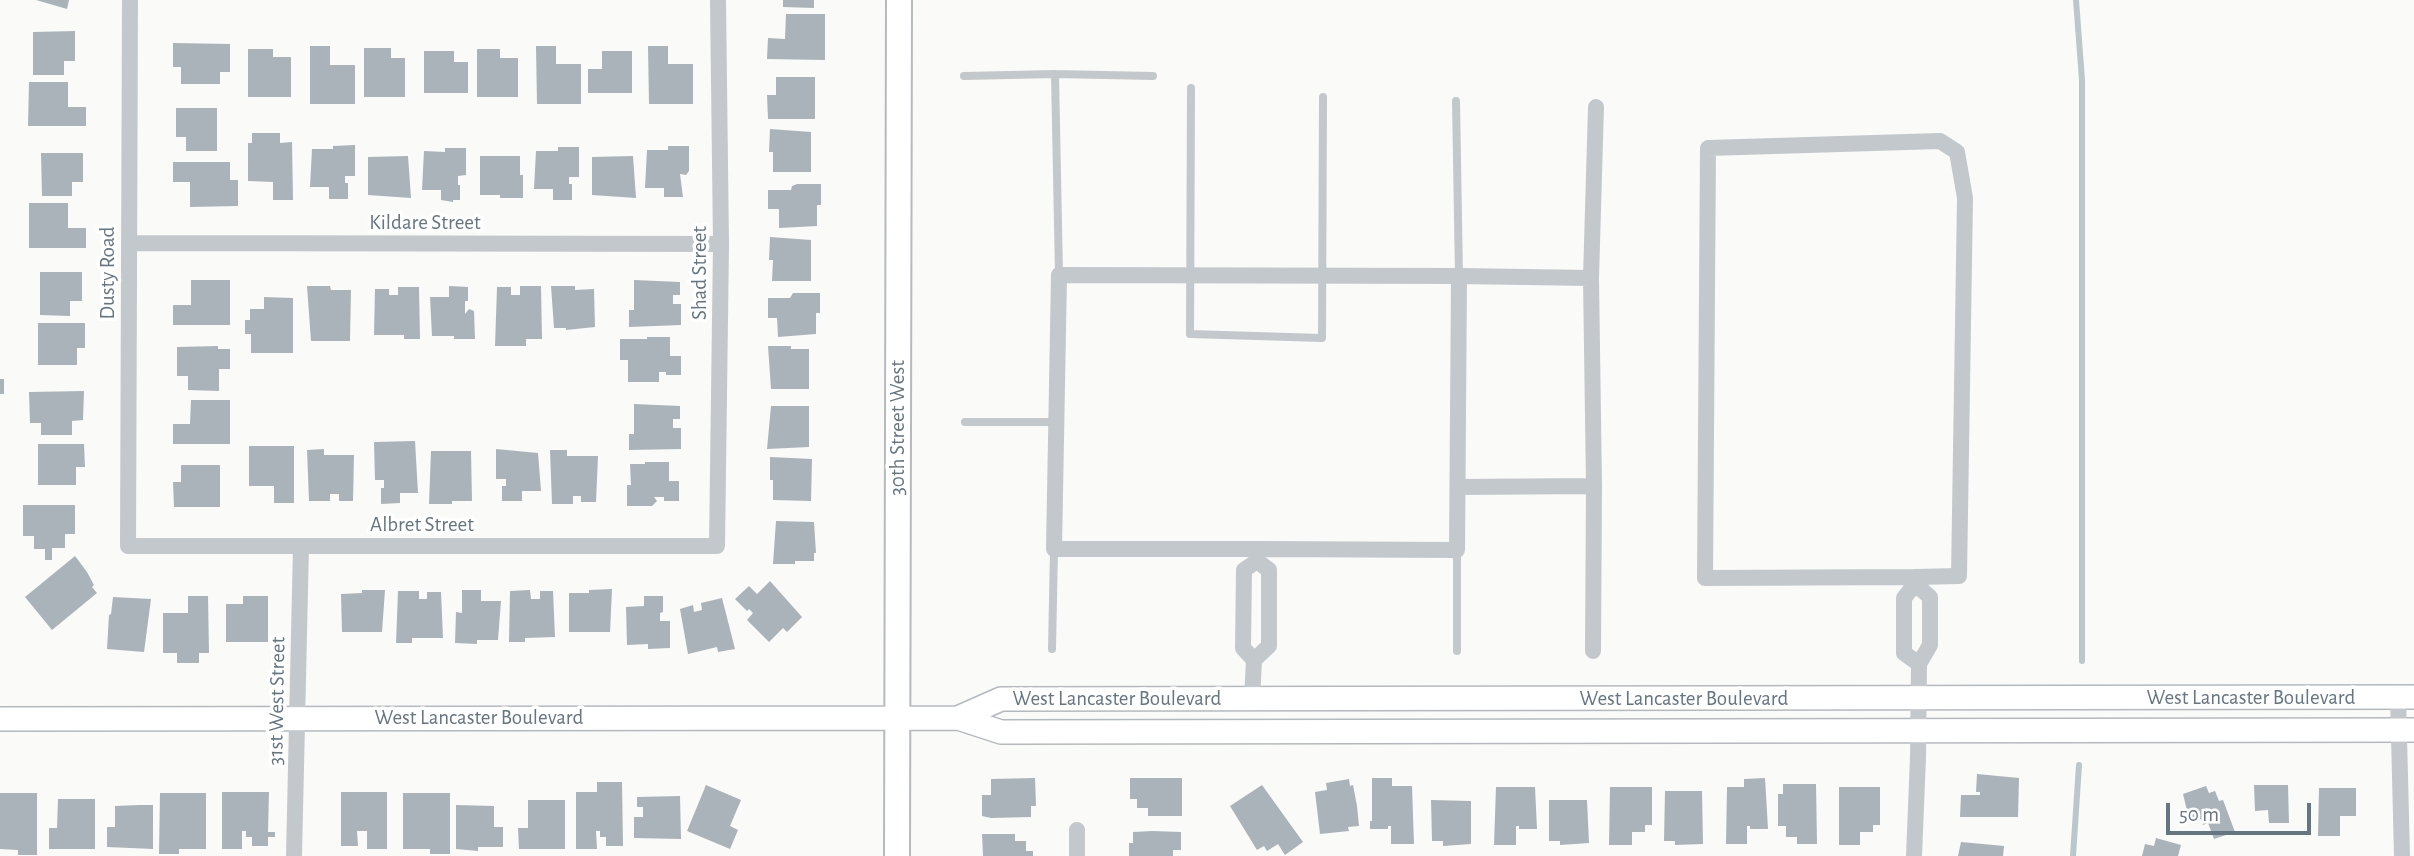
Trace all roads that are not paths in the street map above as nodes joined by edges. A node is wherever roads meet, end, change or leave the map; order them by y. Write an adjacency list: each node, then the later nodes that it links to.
1 (130, 0): 11 (street, Dusty Road)
2 (718, 0): 12 (street, Shad Street)
3 (899, 0): 37 (main road, 30th Street West)
4 (1055, 74): 5 (lane); 6 (lane); 13 (lane)
5 (964, 76)
6 (1153, 76)
7 (1191, 89): 14 (lane)
8 (1323, 97): 15 (lane)
9 (1456, 102): 16 (lane)
10 (1596, 107): 17 (street)
11 (129, 243): 12 (street, Kildare Street); 22 (street, Dusty Road)
12 (722, 244): 23 (street, Shad Street)
13 (1059, 275): 14 (street); 19 (street)
14 (1191, 275): 15 (street); 15 (lane)
15 (1324, 275): 16 (street)
16 (1459, 276): 17 (street); 21 (street)
17 (1591, 278): 20 (street)
18 (965, 422): 19 (lane)
19 (1056, 422): 25 (street)
20 (1594, 486): 21 (street); 31 (street)
21 (1458, 487): 26 (street)
22 (128, 546): 24 (street, Albret Street)
23 (717, 546): 24 (street, Albret Street)
24 (301, 547): 40 (street, 31st West Street)
25 (1054, 549): 27 (street); 29 (lane)
26 (1457, 550): 27 (street); 30 (lane)
27 (1258, 555): 32 (street); 32 (street)
28 (1915, 581): 28 (street); 33 (street); 33 (street)
29 (1052, 649)
30 (1457, 651)
31 (1592, 651)
32 (1254, 660): 35 (street)
33 (1919, 664): 36 (street)
34 (2406, 697): 36 (street, West Lancaster Boulevard); 41 (street)
35 (1252, 699): 36 (street, West Lancaster Boulevard); 38 (street, West Lancaster Boulevard)
36 (1918, 699): 42 (street)
37 (897, 718): 38 (street, West Lancaster Boulevard); 40 (street, West Lancaster Boulevard); 45 (main road, 30th Street West)
38 (958, 718): 42 (street, West Lancaster Boulevard)
39 (0, 719): 40 (street, West Lancaster Boulevard)
40 (298, 719): 44 (street, 31st West Street)
41 (2406, 730): 42 (street, West Lancaster Boulevard); 48 (street)
42 (1918, 732): 47 (street)
43 (1077, 830): 46 (street)
44 (294, 856)
45 (897, 856)
46 (1077, 856)
47 (1914, 856)
48 (2402, 856)

